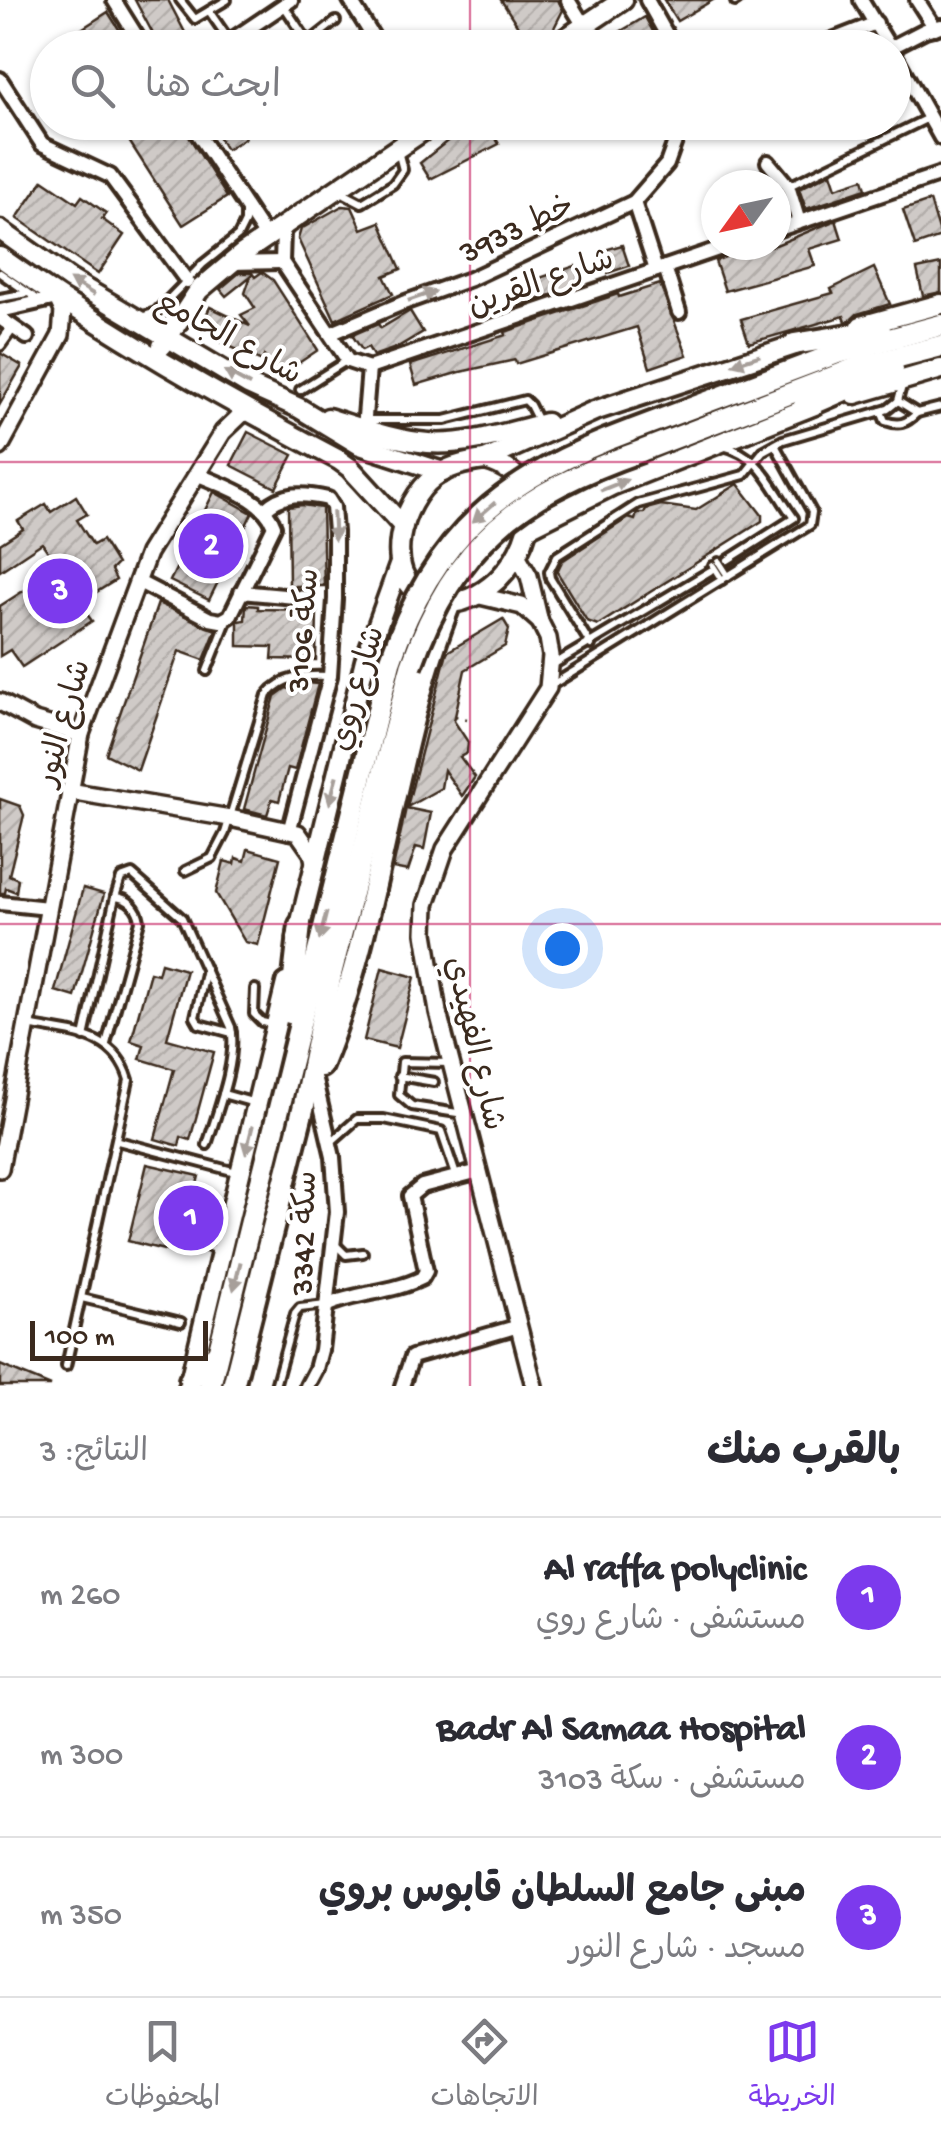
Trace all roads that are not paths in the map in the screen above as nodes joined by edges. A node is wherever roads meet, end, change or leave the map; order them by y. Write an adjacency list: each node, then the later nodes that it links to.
1 (114, 0): 16 (street)
2 (180, 0): 11 (lane)
3 (227, 0): 11 (lane)
4 (350, 0): 21 (street)
5 (568, 0): 14 (street)
6 (622, 0): 14 (main road)
7 (647, 0): 23 (street)
8 (861, 0): 13 (street)
9 (917, 0): 15 (street)
10 (280, 4): 18 (street); 19 (lane)
11 (209, 11): 17 (lane)
12 (336, 21): 20 (lane)
13 (876, 23): 24 (street); 25 (street)
14 (584, 26): 22 (main road)
15 (938, 27): 26 (street)
16 (133, 30)
17 (218, 30)
18 (244, 30)
19 (296, 30)
20 (324, 30)
21 (369, 30)
22 (578, 30)
23 (664, 30)
24 (858, 30)
25 (880, 30)
26 (911, 39)
27 (0, 79): 30 (street)
28 (911, 84): 29 (street)
29 (930, 117): 31 (lane); 32 (street)
30 (30, 125)
31 (911, 126)
32 (941, 138)
33 (39, 140): 58 (street)
34 (202, 140): 46 (street)
35 (409, 140): 38 (main road)
36 (676, 140): 45 (street, 3933 خط)
37 (883, 140): 42 (lane)
38 (398, 148): 43 (main road); 43 (lane)
39 (768, 162): 40 (street)
40 (775, 170)
41 (941, 174): 48 (street)
42 (791, 185)
43 (336, 189): 47 (main road)
44 (791, 195): 48 (street)
45 (634, 202): 56 (street); 70 (street, 3933 خط, one-way to 45)
46 (245, 207): 51 (street); 58 (lane)
47 (295, 217): 51 (main road); 54 (street)
48 (800, 222): 49 (street)
49 (791, 225)
50 (0, 230): 67 (main road, شارع الجامع, one-way to 50)
51 (266, 237): 55 (main road)
52 (701, 255): 56 (street, شارع القرين)
53 (0, 257): 63 (main road, شارع الجامع)
54 (282, 262): 55 (street); 70 (street)
55 (231, 263): 71 (main road)
56 (660, 268): 65 (street); 78 (street, شارع القرين)
57 (0, 274): 59 (lane)
58 (187, 281): 67 (lane)
59 (12, 282): 60 (lane); 61 (lane)
60 (0, 284)
61 (30, 293): 62 (lane); 63 (lane)
62 (0, 298)
63 (50, 300): 66 (street); 76 (main road, شارع الجامع); 95 (street)
64 (941, 304): 73 (main road)
65 (679, 312)
66 (0, 314): 69 (street)
67 (131, 316): 71 (main road, شارع الجامع)
68 (941, 322): 73 (main road); 115 (main road, شارع روي, one-way to 115, bridge)
69 (13, 327): 72 (street); 74 (street)
70 (332, 334): 77 (street)
71 (166, 337): 76 (main road); 82 (main road, شارع الجامع, one-way to 71)
72 (27, 338)
73 (794, 344): 87 (main road, one-way to 87)
74 (0, 346)
75 (941, 349): 85 (main road); 115 (main road, شارع روي, bridge)
76 (156, 360): 81 (main road, شارع الجامع)
77 (348, 361): 78 (street); 82 (lane)
78 (368, 368): 90 (street)
79 (941, 369): 80 (main road)
80 (903, 380): 83 (lane); 85 (main road)
81 (225, 398): 86 (main road, شارع الجامع); 92 (street, شارع النور)
82 (299, 399): 90 (main road); 98 (main road, شارع الجامع)
83 (898, 401): 88 (lane); 89 (lane)
84 (941, 407): 89 (lane)
85 (803, 408): 93 (main road)
86 (246, 410): 92 (street, شارع النور); 101 (main road, شارع الجامع)
87 (594, 411): 91 (main road); 96 (main road)
88 (881, 411): 89 (lane); 94 (lane)
89 (917, 413)
90 (364, 424): 91 (main road); 91 (lane)
91 (539, 424)
92 (223, 432): 99 (street, شارع النور)
93 (716, 444): 97 (lane); 102 (main road, one-way to 93)
94 (775, 445): 97 (lane); 106 (lane)
95 (0, 446)
96 (485, 460): 98 (main road); 102 (main road)
97 (754, 460): 105 (lane); 114 (lane)
98 (443, 472): 101 (main road)
99 (197, 474): 100 (street); 107 (street, شارع النور)
100 (264, 510): 108 (street); 118 (street, سكة 3106, one-way to 118)
101 (403, 526): 104 (main road)
102 (527, 528): 103 (main road)
103 (516, 553): 109 (main road); 113 (street, شارع الفهيدي)
104 (400, 562): 111 (main road); 125 (main road, one-way to 125)
105 (717, 565): 106 (lane); 114 (lane)
106 (725, 578): 119 (lane)
107 (136, 581): 112 (street); 121 (street, شارع النور)
108 (241, 592): 110 (street); 112 (street)
109 (476, 595): 111 (main road); 113 (street)
110 (306, 598)
111 (450, 604): 140 (main road)
112 (230, 616): 117 (lane)
113 (540, 622): 116 (street, شارع الفهيدي)
114 (591, 645): 116 (lane)
115 (401, 664): 143 (main road, شارع روي, one-way to 143); 146 (main road, شارع روي)
116 (550, 666): 119 (street, شارع الفهيدي)
117 (208, 671)
118 (330, 676): 123 (lane); 124 (street, سكة 3106)
119 (548, 688): 138 (street, شارع الفهيدي)
120 (0, 702): 121 (street)
121 (81, 734): 122 (street, شارع النور)
122 (69, 791): 123 (street); 129 (street, شارع النور)
123 (230, 818): 124 (street); 126 (lane)
124 (289, 832): 125 (street)
125 (315, 866): 130 (main road)
126 (185, 872)
127 (115, 897): 131 (lane); 136 (lane); 137 (lane)
128 (0, 903): 129 (street)
129 (48, 908): 133 (street, شارع النور)
130 (300, 926): 134 (main road); 143 (main road)
131 (206, 968): 135 (lane); 135 (lane)
132 (255, 989): 134 (lane)
133 (27, 1024): 136 (lane); 144 (street, شارع النور)
134 (276, 1026): 145 (main road)
135 (232, 1033): 142 (lane)
136 (84, 1037): 137 (lane)
137 (106, 1044): 148 (lane)
138 (452, 1064): 139 (lane); 147 (street, شارع الفهيدي)
139 (399, 1076): 141 (lane); 147 (lane)
140 (315, 1080): 146 (main road); 149 (street, سكة 3342)
141 (434, 1082)
142 (223, 1094): 145 (lane); 150 (lane)
143 (280, 1101): 166 (main road, شارع روي, one-way to 166)
144 (7, 1103): 151 (street, شارع النور)
145 (258, 1104): 153 (main road, one-way to 153)
146 (304, 1105): 167 (main road, شارع روي)
147 (465, 1114): 152 (street, شارع الفهيدي)
148 (118, 1141): 153 (lane); 160 (lane)
149 (330, 1144): 154 (lane); 155 (street, سكة 3342)
150 (207, 1145)
151 (0, 1169)
152 (479, 1171): 154 (street); 164 (street, شارع الفهيدي)
153 (241, 1174): 157 (main road)
154 (457, 1176): 161 (street)
155 (334, 1242): 158 (lane); 159 (street, سكة 3342)
156 (200, 1244): 157 (lane)
157 (222, 1251): 166 (main road)
158 (363, 1253)
159 (329, 1287): 161 (street); 162 (street, سكة 3342)
160 (82, 1298): 163 (lane); 165 (lane)
161 (342, 1298): 162 (street)
162 (328, 1305): 168 (lane); 169 (street, سكة 3342)
163 (181, 1322)
164 (518, 1326): 170 (street); 171 (street, شارع الفهيدي)
165 (66, 1366)
166 (196, 1384)
167 (233, 1386)
168 (275, 1386)
169 (306, 1386)
170 (402, 1386)
171 (534, 1386)

